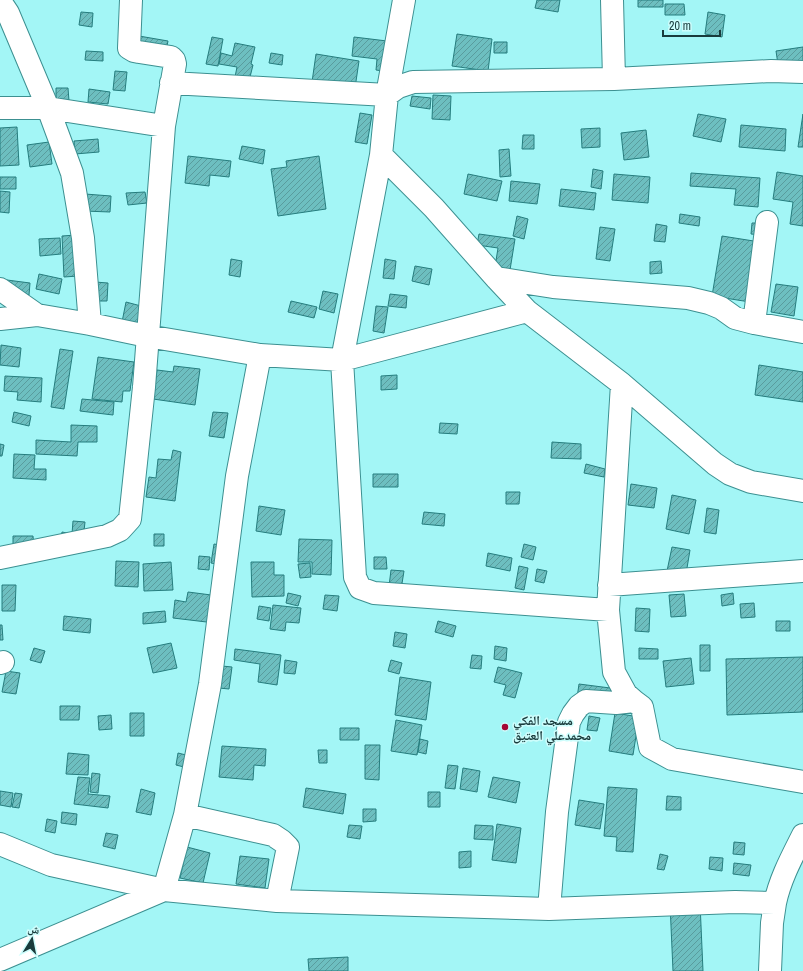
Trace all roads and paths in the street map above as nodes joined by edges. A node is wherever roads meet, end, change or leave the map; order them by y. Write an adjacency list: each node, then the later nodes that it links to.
1 (131, 0): 7 (street)
2 (404, 0): 8 (street)
3 (612, 0): 6 (street)
4 (0, 6): 10 (street)
5 (803, 72): 6 (street)
6 (614, 79): 8 (street)
7 (171, 83): 8 (street); 11 (street)
8 (387, 95): 12 (street)
9 (0, 108): 10 (street)
10 (48, 108): 11 (street); 20 (street)
11 (164, 126): 22 (street)
12 (381, 155): 14 (street); 24 (street)
13 (767, 222): 19 (street)
14 (496, 278): 16 (street); 19 (street)
15 (0, 289): 17 (street)
16 (527, 310): 24 (street); 25 (street)
17 (37, 315): 18 (street); 20 (street)
18 (0, 319)
19 (754, 323): 21 (street)
20 (90, 324): 22 (street)
21 (803, 332)
22 (147, 336): 23 (street); 27 (street)
23 (260, 355): 24 (street); 33 (street)
24 (342, 360): 30 (street)
25 (622, 384): 26 (street); 29 (street)
26 (803, 491)
27 (0, 558)
28 (803, 571): 29 (street)
29 (609, 585): 30 (street)
30 (608, 610): 31 (street)
31 (634, 702): 32 (street); 39 (street)
32 (803, 782)
33 (185, 816): 36 (street); 37 (street)
34 (803, 835): 38 (street)
35 (0, 844): 36 (street)
36 (164, 890): 37 (street); 40 (street)
37 (277, 901): 39 (street)
38 (775, 903): 39 (street); 41 (street)
39 (549, 909)
40 (0, 960)
41 (770, 971)

